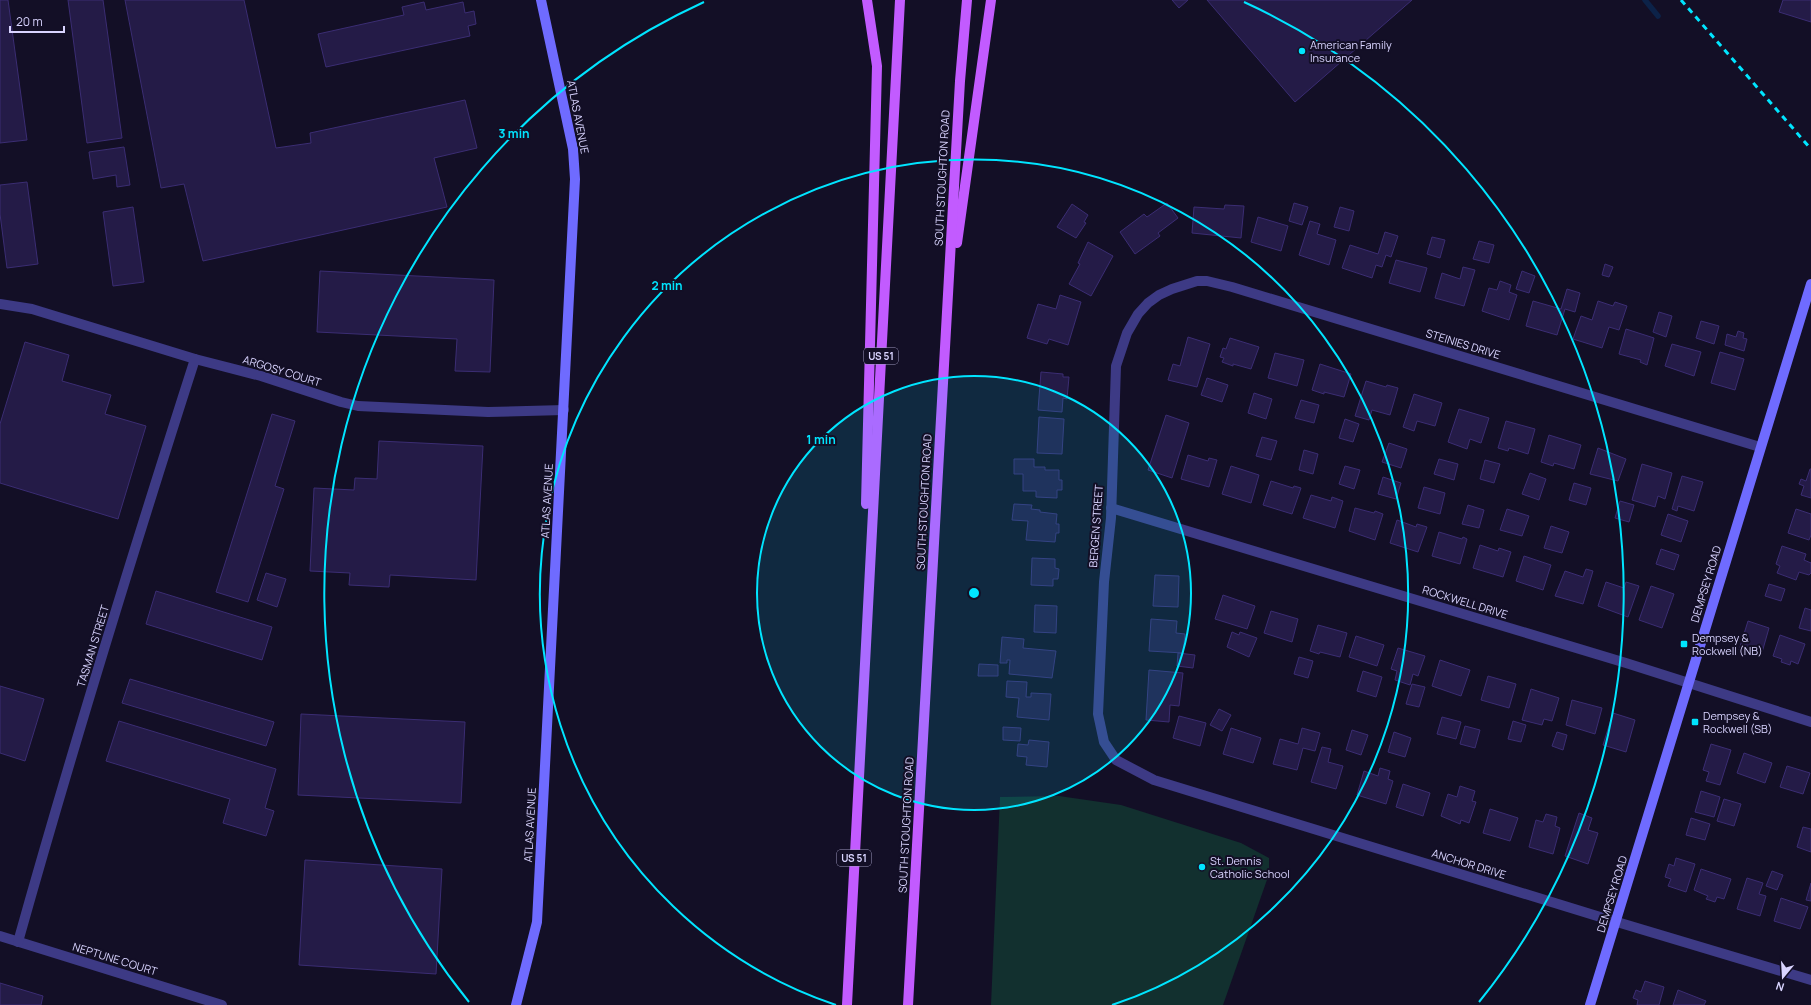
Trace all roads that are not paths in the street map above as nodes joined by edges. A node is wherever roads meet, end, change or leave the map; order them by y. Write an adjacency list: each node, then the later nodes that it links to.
1 (541, 0): 11 (street, ATLAS AVENUE)
2 (867, 0): 15 (main road)
3 (900, 0): 15 (main road, US 51)
4 (967, 0): 9 (main road, SOUTH STOUGHTON ROAD)
5 (990, 0): 9 (main road)
6 (1811, 284): 12 (street, DEMPSEY ROAD)
7 (1159, 295): 12 (street, STEINIES DRIVE); 13 (street, BERGEN STREET)
8 (0, 304): 10 (street, ARGOSY COURT)
9 (947, 316): 25 (main road, SOUTH STOUGHTON ROAD)
10 (195, 359): 11 (street, ARGOSY COURT); 20 (street, TASMAN STREET)
11 (564, 410): 23 (street, ATLAS AVENUE)
12 (1760, 447): 14 (street, DEMPSEY ROAD)
13 (1111, 508): 14 (street, ROCKWELL DRIVE); 17 (street, BERGEN STREET)
14 (1688, 684): 16 (street, ROCKWELL DRIVE); 18 (street, DEMPSEY ROAD)
15 (862, 712): 24 (main road, US 51)
16 (1811, 722)
17 (1123, 764): 18 (street, ANCHOR DRIVE)
18 (1616, 922): 21 (street, ANCHOR DRIVE); 26 (street, DEMPSEY ROAD)
19 (0, 936): 20 (street, NEPTUNE COURT)
20 (18, 942): 22 (street, NEPTUNE COURT)
21 (1811, 980)
22 (222, 1005)
23 (516, 1005)
24 (847, 1005)
25 (908, 1005)
26 (1590, 1005)

